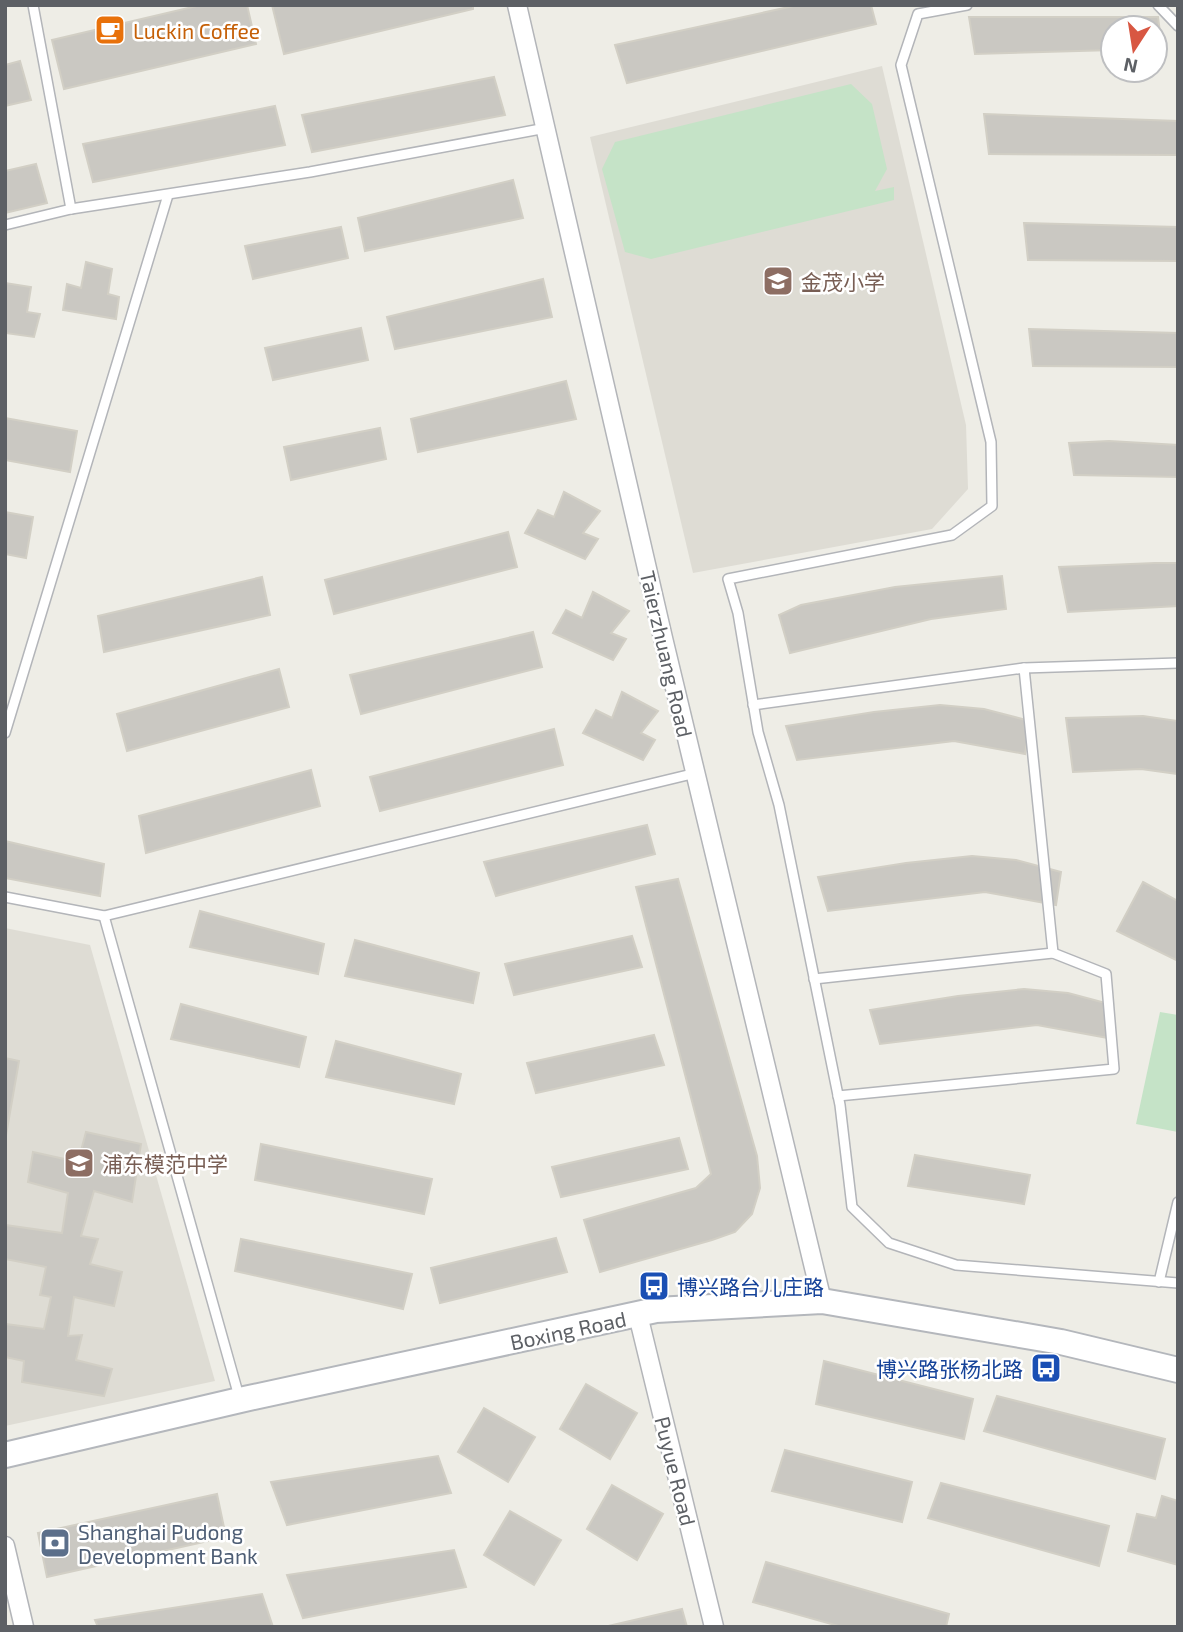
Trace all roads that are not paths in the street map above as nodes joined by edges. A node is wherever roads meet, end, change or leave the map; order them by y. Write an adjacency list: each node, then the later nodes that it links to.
1 (33, 5): 8 (lane)
2 (517, 5): 6 (street, Taierzhuang Road)
3 (967, 5): 12 (lane)
4 (1158, 5): 5 (lane)
5 (1178, 26)
6 (546, 128): 7 (lane); 14 (street, Taierzhuang Road)
7 (168, 195): 8 (lane); 13 (lane)
8 (71, 209): 9 (lane)
9 (5, 225)
10 (1178, 663): 11 (lane)
11 (1024, 668): 12 (lane); 17 (lane)
12 (753, 705): 18 (lane)
13 (5, 733)
14 (696, 774): 16 (lane); 23 (street, Taierzhuang Road)
15 (5, 897): 16 (lane)
16 (104, 916): 26 (lane)
17 (1053, 953): 18 (lane); 19 (lane)
18 (814, 979): 19 (lane)
19 (838, 1096): 21 (lane)
20 (1178, 1202): 21 (lane)
21 (1159, 1282): 22 (lane)
22 (1178, 1283)
23 (822, 1301): 24 (street, Boxing Road); 25 (street, Boxing Road)
24 (638, 1315): 26 (street, Boxing Road); 30 (street, Puyue Road)
25 (1178, 1370)
26 (240, 1400): 27 (street, Boxing Road)
27 (5, 1455)
28 (5, 1546): 29 (street)
29 (24, 1627)
30 (713, 1627)

